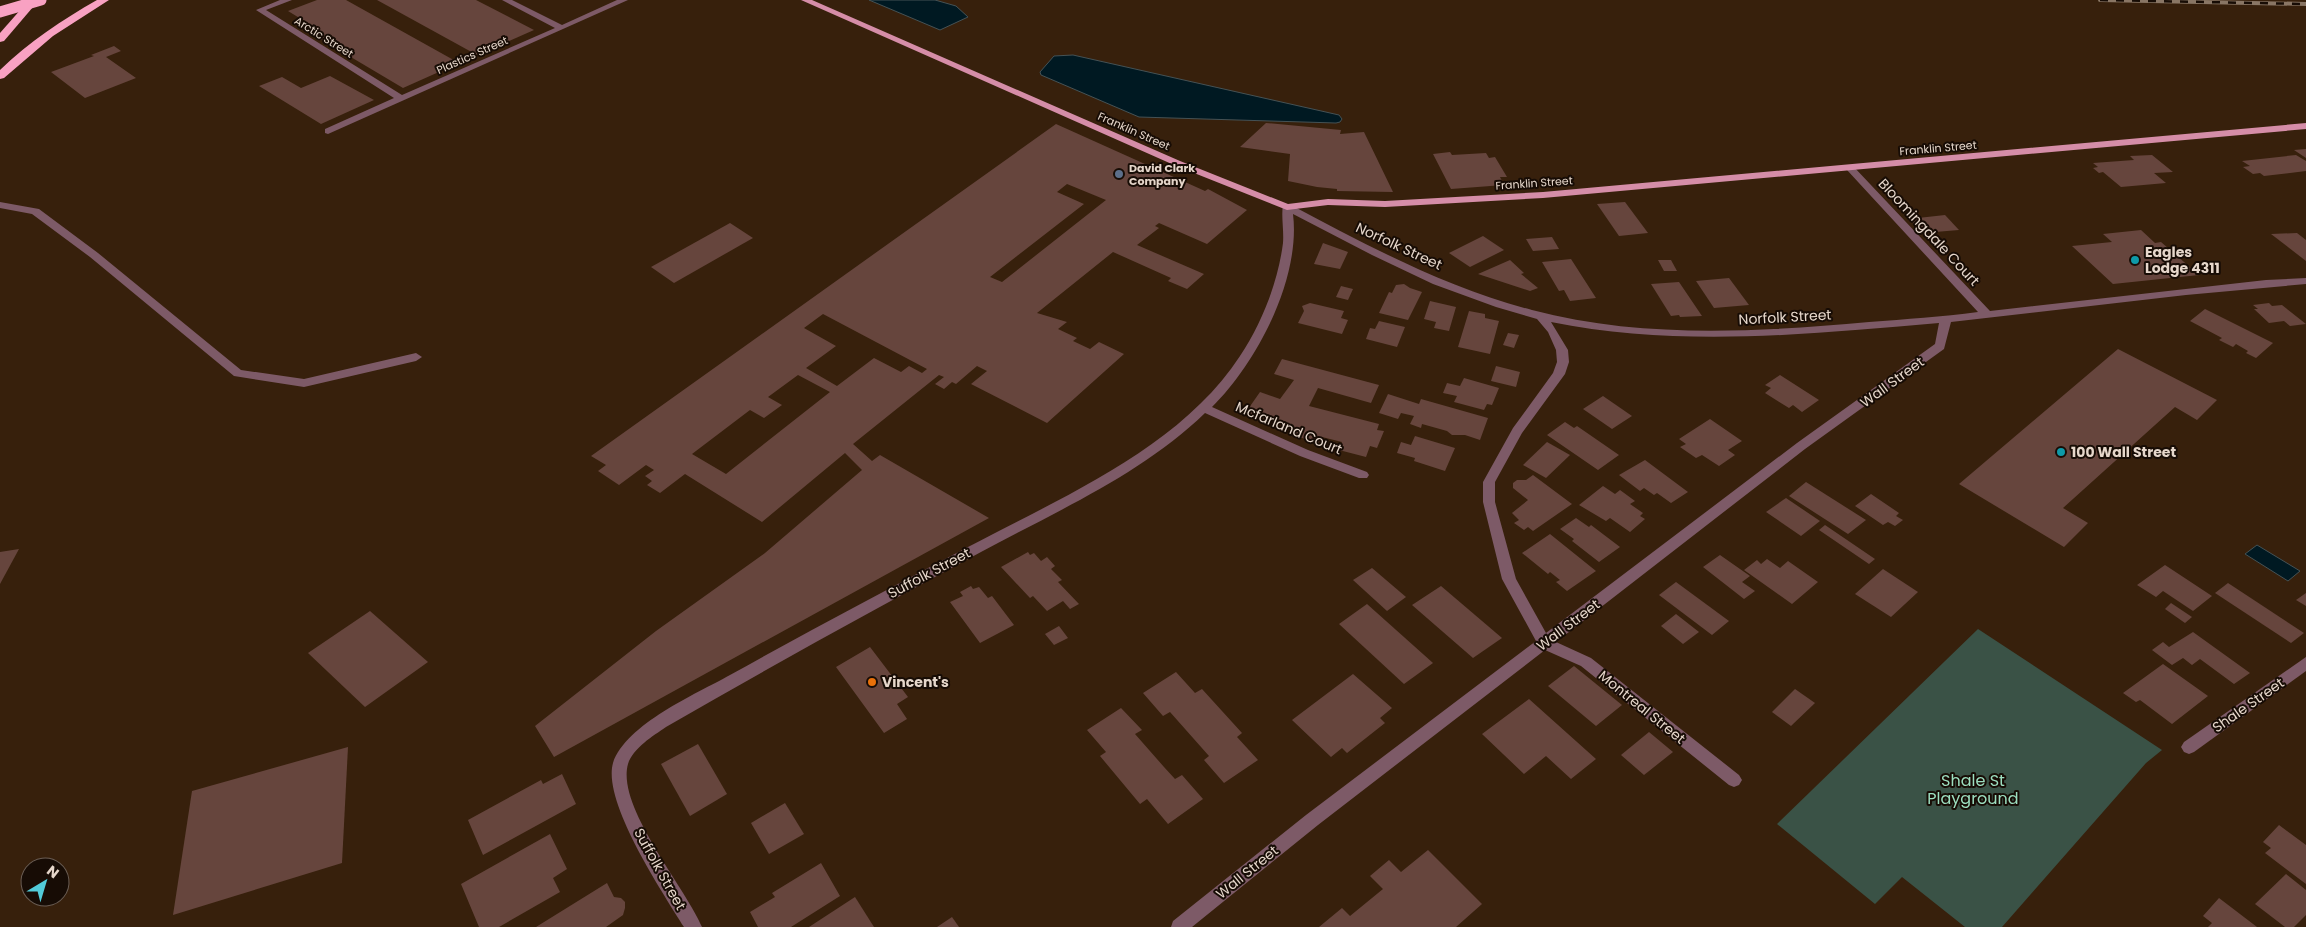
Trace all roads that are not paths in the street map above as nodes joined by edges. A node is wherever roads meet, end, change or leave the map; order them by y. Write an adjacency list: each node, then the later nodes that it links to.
1 (17, 0): 9 (highway); 12 (highway)
2 (34, 0): 12 (highway)
3 (42, 0): 10 (highway, bridge)
4 (104, 0): 13 (highway)
5 (288, 0): 14 (street, Arctic Street)
6 (506, 0): 11 (street)
7 (624, 0): 11 (street, Plastics Street)
8 (805, 0): 19 (main road, Franklin Street)
9 (0, 5)
10 (0, 12)
11 (562, 28): 14 (street, Plastics Street)
12 (2, 37)
13 (0, 76)
14 (402, 99): 16 (street, Plastics Street)
15 (2306, 126): 17 (main road, Franklin Street)
16 (328, 131)
17 (1850, 168): 19 (main road, Franklin Street); 21 (street, Bloomingdale Court)
18 (0, 205): 24 (street)
19 (1287, 207): 22 (street, Norfolk Street); 25 (street, Suffolk Street)
20 (2306, 281): 21 (street, Norfolk Street)
21 (1987, 315): 23 (street, Norfolk Street)
22 (1541, 316): 23 (street, Norfolk Street); 27 (street)
23 (1946, 318): 27 (street, Wall Street)
24 (416, 357)
25 (1204, 408): 26 (street, Mcfarland Court); 31 (street, Suffolk Street)
26 (1363, 475)
27 (1545, 643): 30 (street, Montreal Street); 32 (street, Wall Street)
28 (2306, 663): 29 (street, Shale Street)
29 (2188, 747)
30 (1734, 780)
31 (694, 927)
32 (1179, 927)

